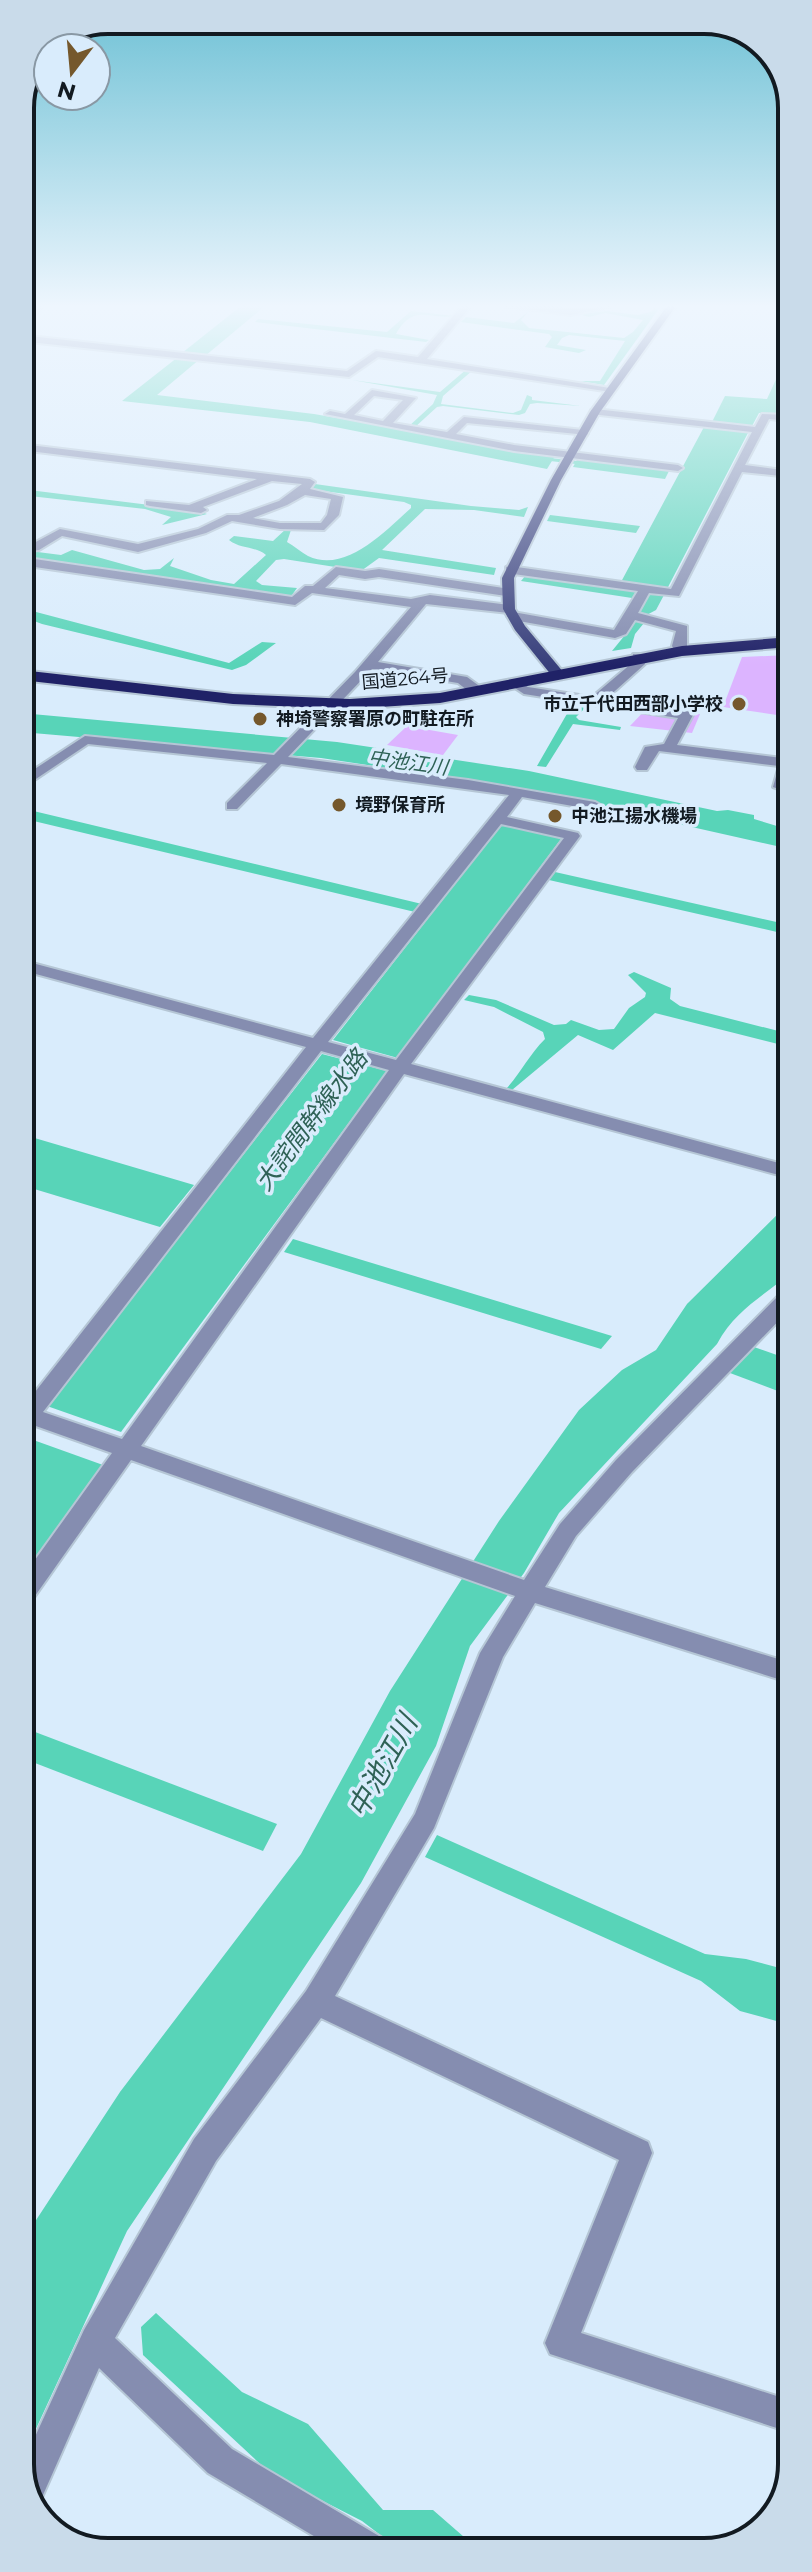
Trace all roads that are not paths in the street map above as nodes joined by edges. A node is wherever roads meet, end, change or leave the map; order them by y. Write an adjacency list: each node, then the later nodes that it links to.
1 (397, 426): 9 (street)
2 (458, 426): 9 (street)
3 (519, 426): 8 (street)
4 (587, 426): 8 (main road)
5 (721, 426): 7 (street)
6 (760, 426): 7 (street)
7 (758, 430): 13 (street)
8 (583, 433): 11 (main road)
9 (449, 436): 11 (street)
10 (34, 449): 16 (street)
11 (566, 462): 12 (street); 14 (street); 23 (main road)
12 (678, 468)
13 (740, 468): 15 (street); 25 (street)
14 (578, 470)
15 (778, 473)
16 (273, 477): 17 (street); 19 (street)
17 (303, 491): 20 (street); 20 (street)
18 (150, 503): 19 (street)
19 (191, 508): 20 (street)
20 (237, 518): 21 (street)
21 (34, 548)
22 (34, 563): 24 (street)
23 (510, 570): 25 (street); 26 (main road)
24 (317, 589): 26 (street); 27 (street)
25 (645, 590): 29 (street)
26 (506, 592): 28 (main road)
27 (420, 604): 28 (street); 33 (street)
28 (511, 613): 29 (street); 34 (main road)
29 (637, 616): 31 (street)
30 (778, 643): 31 (highway, 国道264号)
31 (682, 651): 32 (highway, 国道264号)
32 (638, 657): 34 (highway, 国道264号); 38 (street)
33 (368, 664): 37 (street); 39 (street)
34 (557, 673): 36 (highway, 国道264号)
35 (34, 676): 39 (highway, 国道264号)
36 (516, 684): 37 (highway, 国道264号); 38 (street)
37 (477, 691): 39 (highway, 国道264号)
38 (595, 701): 40 (street)
39 (328, 705): 41 (street)
40 (668, 748): 42 (street); 43 (street)
41 (280, 759): 44 (street); 45 (street); 46 (street)
42 (778, 762)
43 (642, 767)
44 (34, 776)
45 (519, 792): 47 (street); 48 (street)
46 (232, 806)
47 (595, 806)
48 (497, 819): 50 (street); 51 (street)
49 (34, 969): 50 (street)
50 (317, 1045): 51 (street); 54 (street)
51 (400, 1067): 52 (street); 56 (street)
52 (778, 1169)
53 (778, 1308): 58 (street)
54 (34, 1405)
55 (34, 1421): 56 (street)
56 (129, 1450): 57 (street); 58 (street)
57 (34, 1580)
58 (530, 1591): 59 (street); 60 (street)
59 (778, 1669)
60 (316, 2001): 61 (street); 62 (street)
61 (95, 2341): 63 (street); 64 (street)
62 (778, 2413)
63 (35, 2474)
64 (350, 2538)

